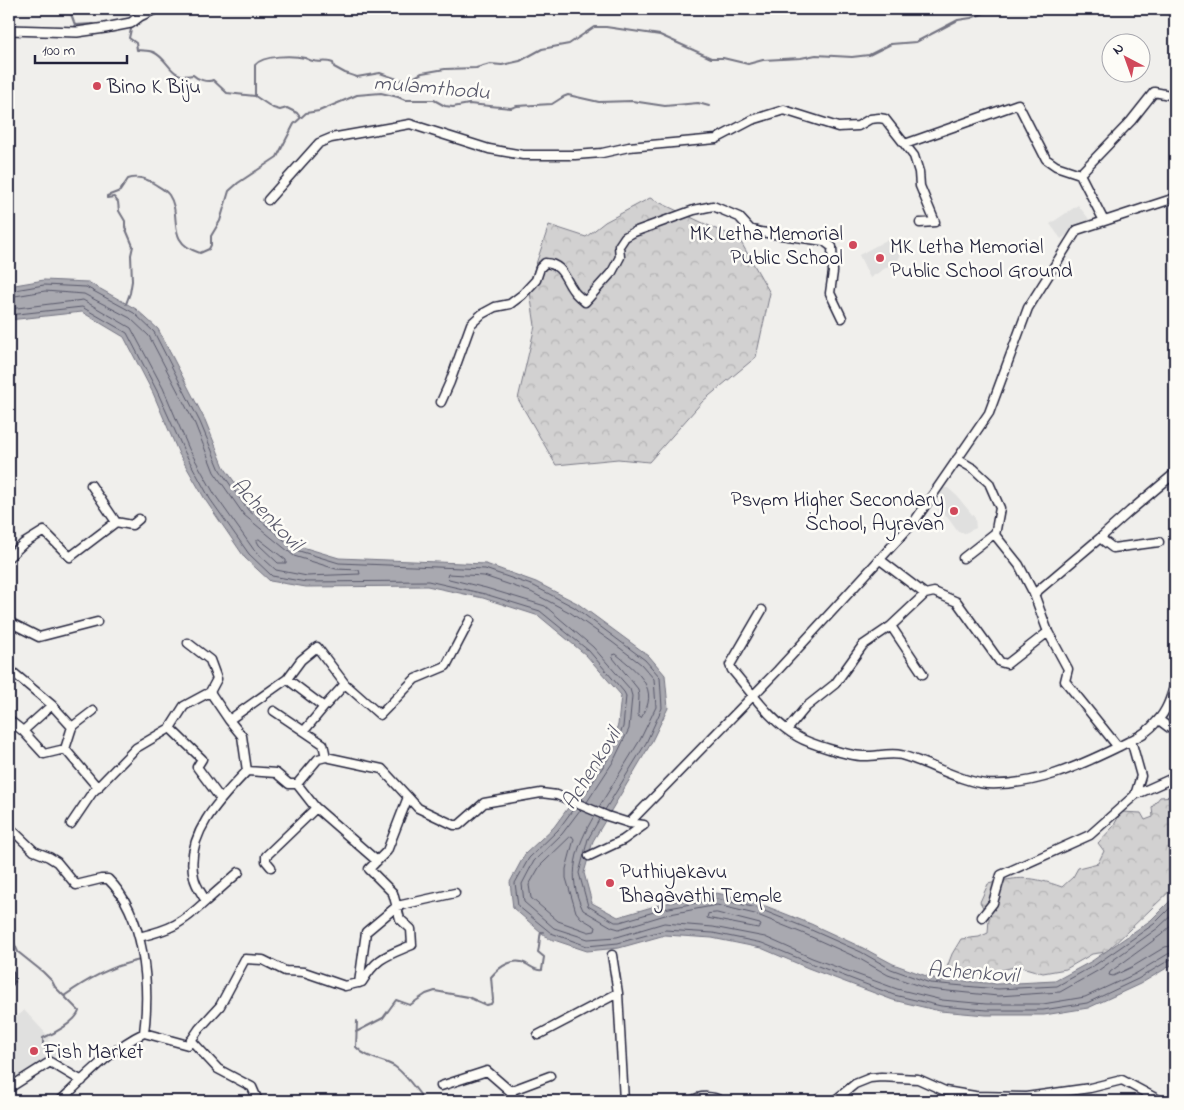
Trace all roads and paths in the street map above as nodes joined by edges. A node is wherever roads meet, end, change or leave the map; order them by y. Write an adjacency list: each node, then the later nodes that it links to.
1 (155, 9): 2 (main road)
2 (9, 30)
3 (1175, 96): 5 (street)
4 (905, 144): 5 (street); 7 (street); 9 (street)
5 (1080, 174): 8 (street)
6 (1175, 198): 8 (street)
7 (268, 200)
8 (1104, 221): 12 (street)
9 (920, 223)
10 (842, 318): 11 (street)
11 (441, 402)
12 (957, 459): 17 (street); 22 (street)
13 (1175, 473): 18 (street)
14 (92, 485): 16 (street)
15 (139, 519): 16 (street)
16 (116, 522): 20 (street)
17 (995, 533): 21 (street); 24 (street)
18 (1100, 538): 19 (street); 24 (street)
19 (1159, 542)
20 (9, 557)
21 (963, 558)
22 (879, 559): 23 (street); 38 (street)
23 (925, 594): 29 (street); 30 (street)
24 (1034, 594): 30 (street)
25 (762, 610): 38 (street)
26 (470, 620): 35 (street)
27 (9, 622): 28 (street)
28 (97, 622)
29 (891, 626): 33 (street); 48 (street)
30 (1048, 632): 53 (street)
31 (188, 643): 37 (street)
32 (9, 669): 39 (street)
33 (923, 674)
34 (288, 679): 35 (street); 40 (street); 44 (street)
35 (344, 684): 40 (street)
36 (1175, 684): 45 (street)
37 (210, 692): 44 (street); 47 (street)
38 (753, 695): 48 (street); 64 (street)
39 (52, 705): 46 (street); 49 (street)
40 (324, 707): 50 (street)
41 (93, 711): 46 (street)
42 (274, 711): 50 (street)
43 (9, 720): 49 (street)
44 (229, 720): 56 (street)
45 (1159, 720): 51 (street); 52 (street)
46 (72, 727): 54 (street)
47 (170, 728): 59 (street); 62 (street)
48 (787, 730): 53 (street)
49 (23, 731): 54 (street)
50 (304, 731): 55 (street)
51 (1175, 732)
52 (1131, 740): 53 (street); 60 (street)
53 (1118, 747)
54 (65, 749): 59 (street)
55 (326, 757): 58 (street); 61 (street)
56 (247, 771): 58 (street); 62 (street)
57 (1175, 777): 60 (street)
58 (297, 784): 63 (street)
59 (98, 788): 65 (street)
60 (1135, 795): 74 (street)
61 (408, 797): 64 (street); 68 (street)
62 (220, 798): 72 (street)
63 (316, 808): 68 (street); 69 (street)
64 (629, 823): 67 (street)
65 (71, 824)
66 (9, 827): 75 (street)
67 (589, 856)
68 (377, 861): 73 (street)
69 (271, 867)
70 (239, 872): 72 (street)
71 (455, 893): 73 (street)
72 (206, 901): 75 (street)
73 (397, 906): 79 (street); 79 (street)
74 (982, 917)
75 (139, 937): 81 (street)
76 (612, 955): 80 (street)
77 (9, 974): 78 (street)
78 (9, 982)
79 (358, 983): 83 (street)
80 (618, 993): 82 (street); 92 (street)
81 (144, 1033): 83 (street); 85 (street)
82 (538, 1035)
83 (191, 1040): 90 (street)
84 (550, 1076): 88 (street)
85 (82, 1081): 87 (street); 89 (street)
86 (441, 1086): 88 (street)
87 (9, 1088)
88 (510, 1091): 91 (street)
89 (60, 1101)
90 (258, 1101)
91 (515, 1101)
92 (624, 1101)
93 (692, 1101): 94 (street)
94 (722, 1101)
95 (834, 1101): 96 (street)
96 (1161, 1101)

